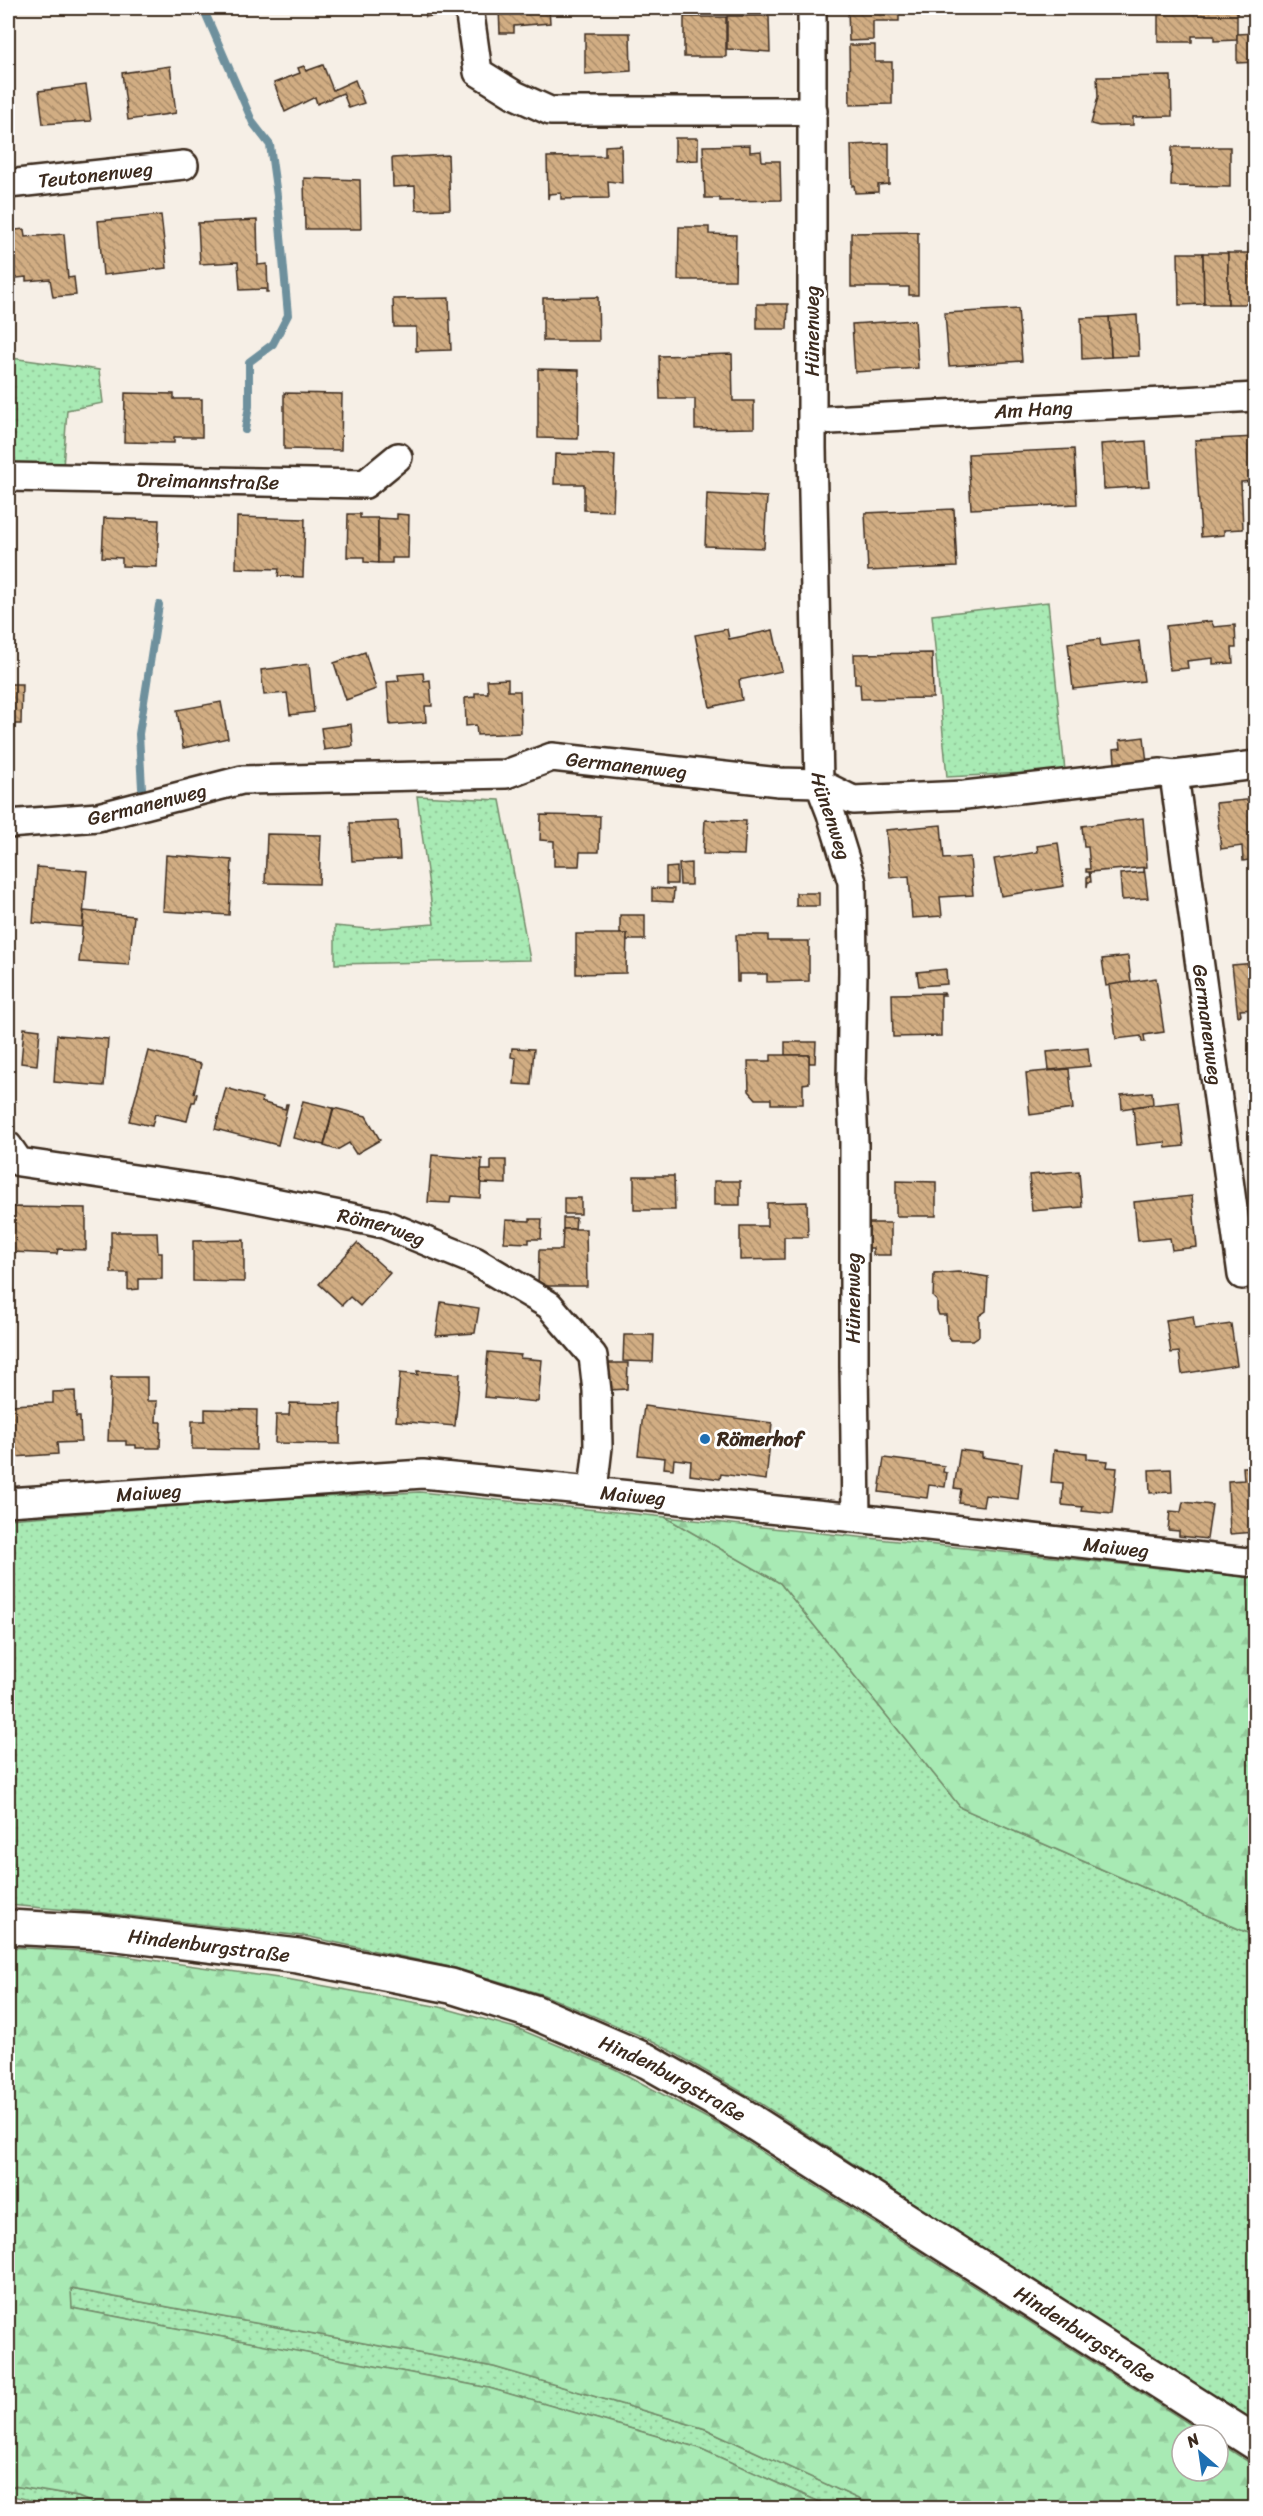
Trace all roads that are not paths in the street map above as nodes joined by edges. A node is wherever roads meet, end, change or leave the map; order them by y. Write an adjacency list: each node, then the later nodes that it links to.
1 (470, 8): 3 (street)
2 (812, 8): 3 (street, Hünenweg)
3 (813, 111): 7 (street, Hünenweg)
4 (184, 165): 5 (street, Teutonenweg)
5 (8, 184)
6 (1256, 398): 7 (street, Am Hang)
7 (812, 421): 12 (street, Hünenweg)
8 (398, 457): 9 (street, Dreimannstraße)
9 (8, 477)
10 (1256, 765): 11 (street, Germanenweg)
11 (1174, 775): 12 (street, Germanenweg); 15 (street, Germanenweg)
12 (819, 783): 13 (street, Germanenweg); 18 (street, Hünenweg)
13 (8, 824)
14 (8, 1146): 16 (street, Römerweg)
15 (1242, 1275)
16 (593, 1490): 17 (street, Maiweg); 18 (street, Maiweg)
17 (8, 1502)
18 (856, 1518): 19 (street, Maiweg)
19 (1256, 1563)
20 (8, 1927): 21 (main road, Hindenburgstraße)
21 (1256, 2443)

